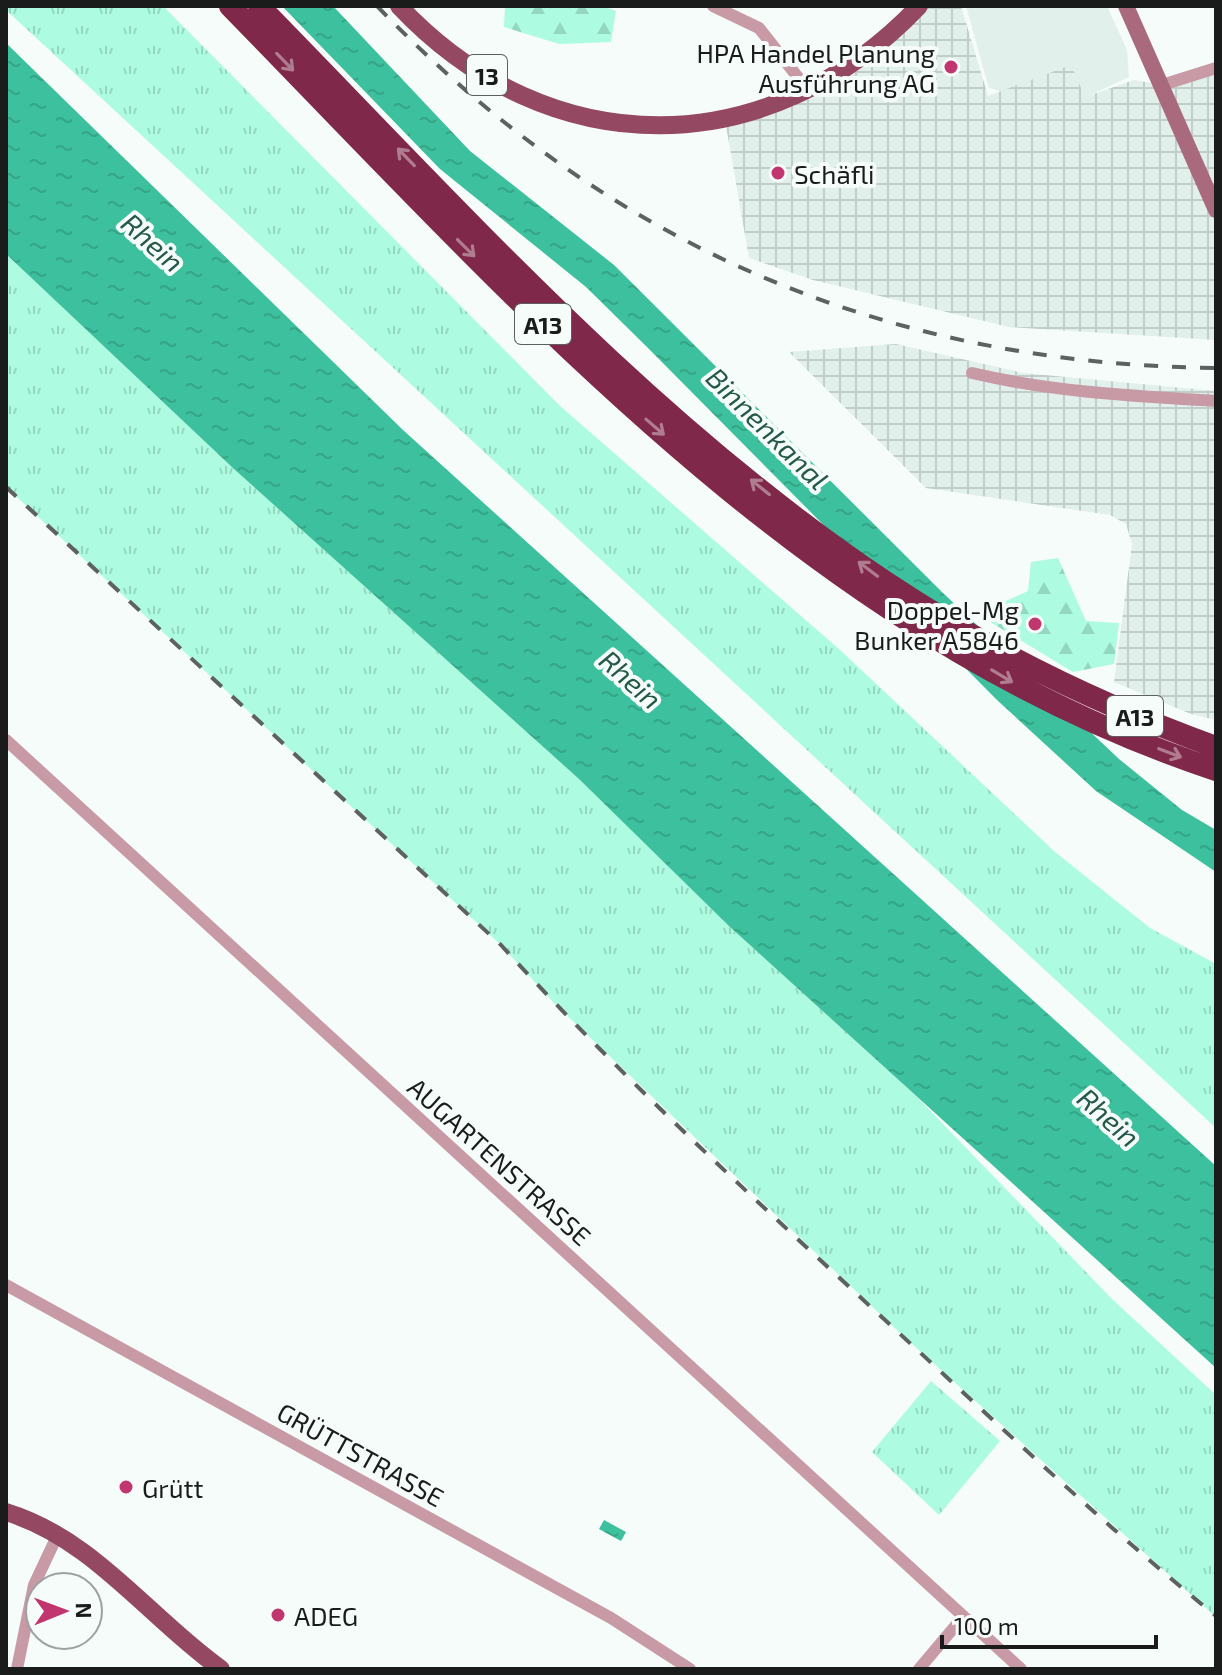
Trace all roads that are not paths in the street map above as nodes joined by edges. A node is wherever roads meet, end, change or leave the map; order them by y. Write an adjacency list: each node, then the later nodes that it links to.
1 (230, 6): 15 (highway, A13, one-way to 15)
2 (259, 6): 14 (highway, A13, one-way to 2)
3 (399, 6): 9 (main road, 13)
4 (713, 6): 9 (street)
5 (919, 6): 9 (main road, 13)
6 (1126, 6): 8 (main road)
7 (1216, 68): 8 (street)
8 (1162, 85): 10 (main road)
9 (808, 90)
10 (1216, 210)
11 (972, 373): 12 (street)
12 (1216, 401)
13 (6, 740): 19 (street, AUGARTENSTRASSE)
14 (1216, 747)
15 (1216, 770)
16 (6, 1285): 22 (street, GRÜTTSTRASSE)
17 (6, 1512): 18 (main road)
18 (58, 1534): 20 (street); 21 (main road)
19 (962, 1618): 23 (street); 24 (street, AUGARTENSTRASSE)
20 (17, 1669)
21 (221, 1669)
22 (690, 1669)
23 (919, 1669)
24 (1021, 1669)

